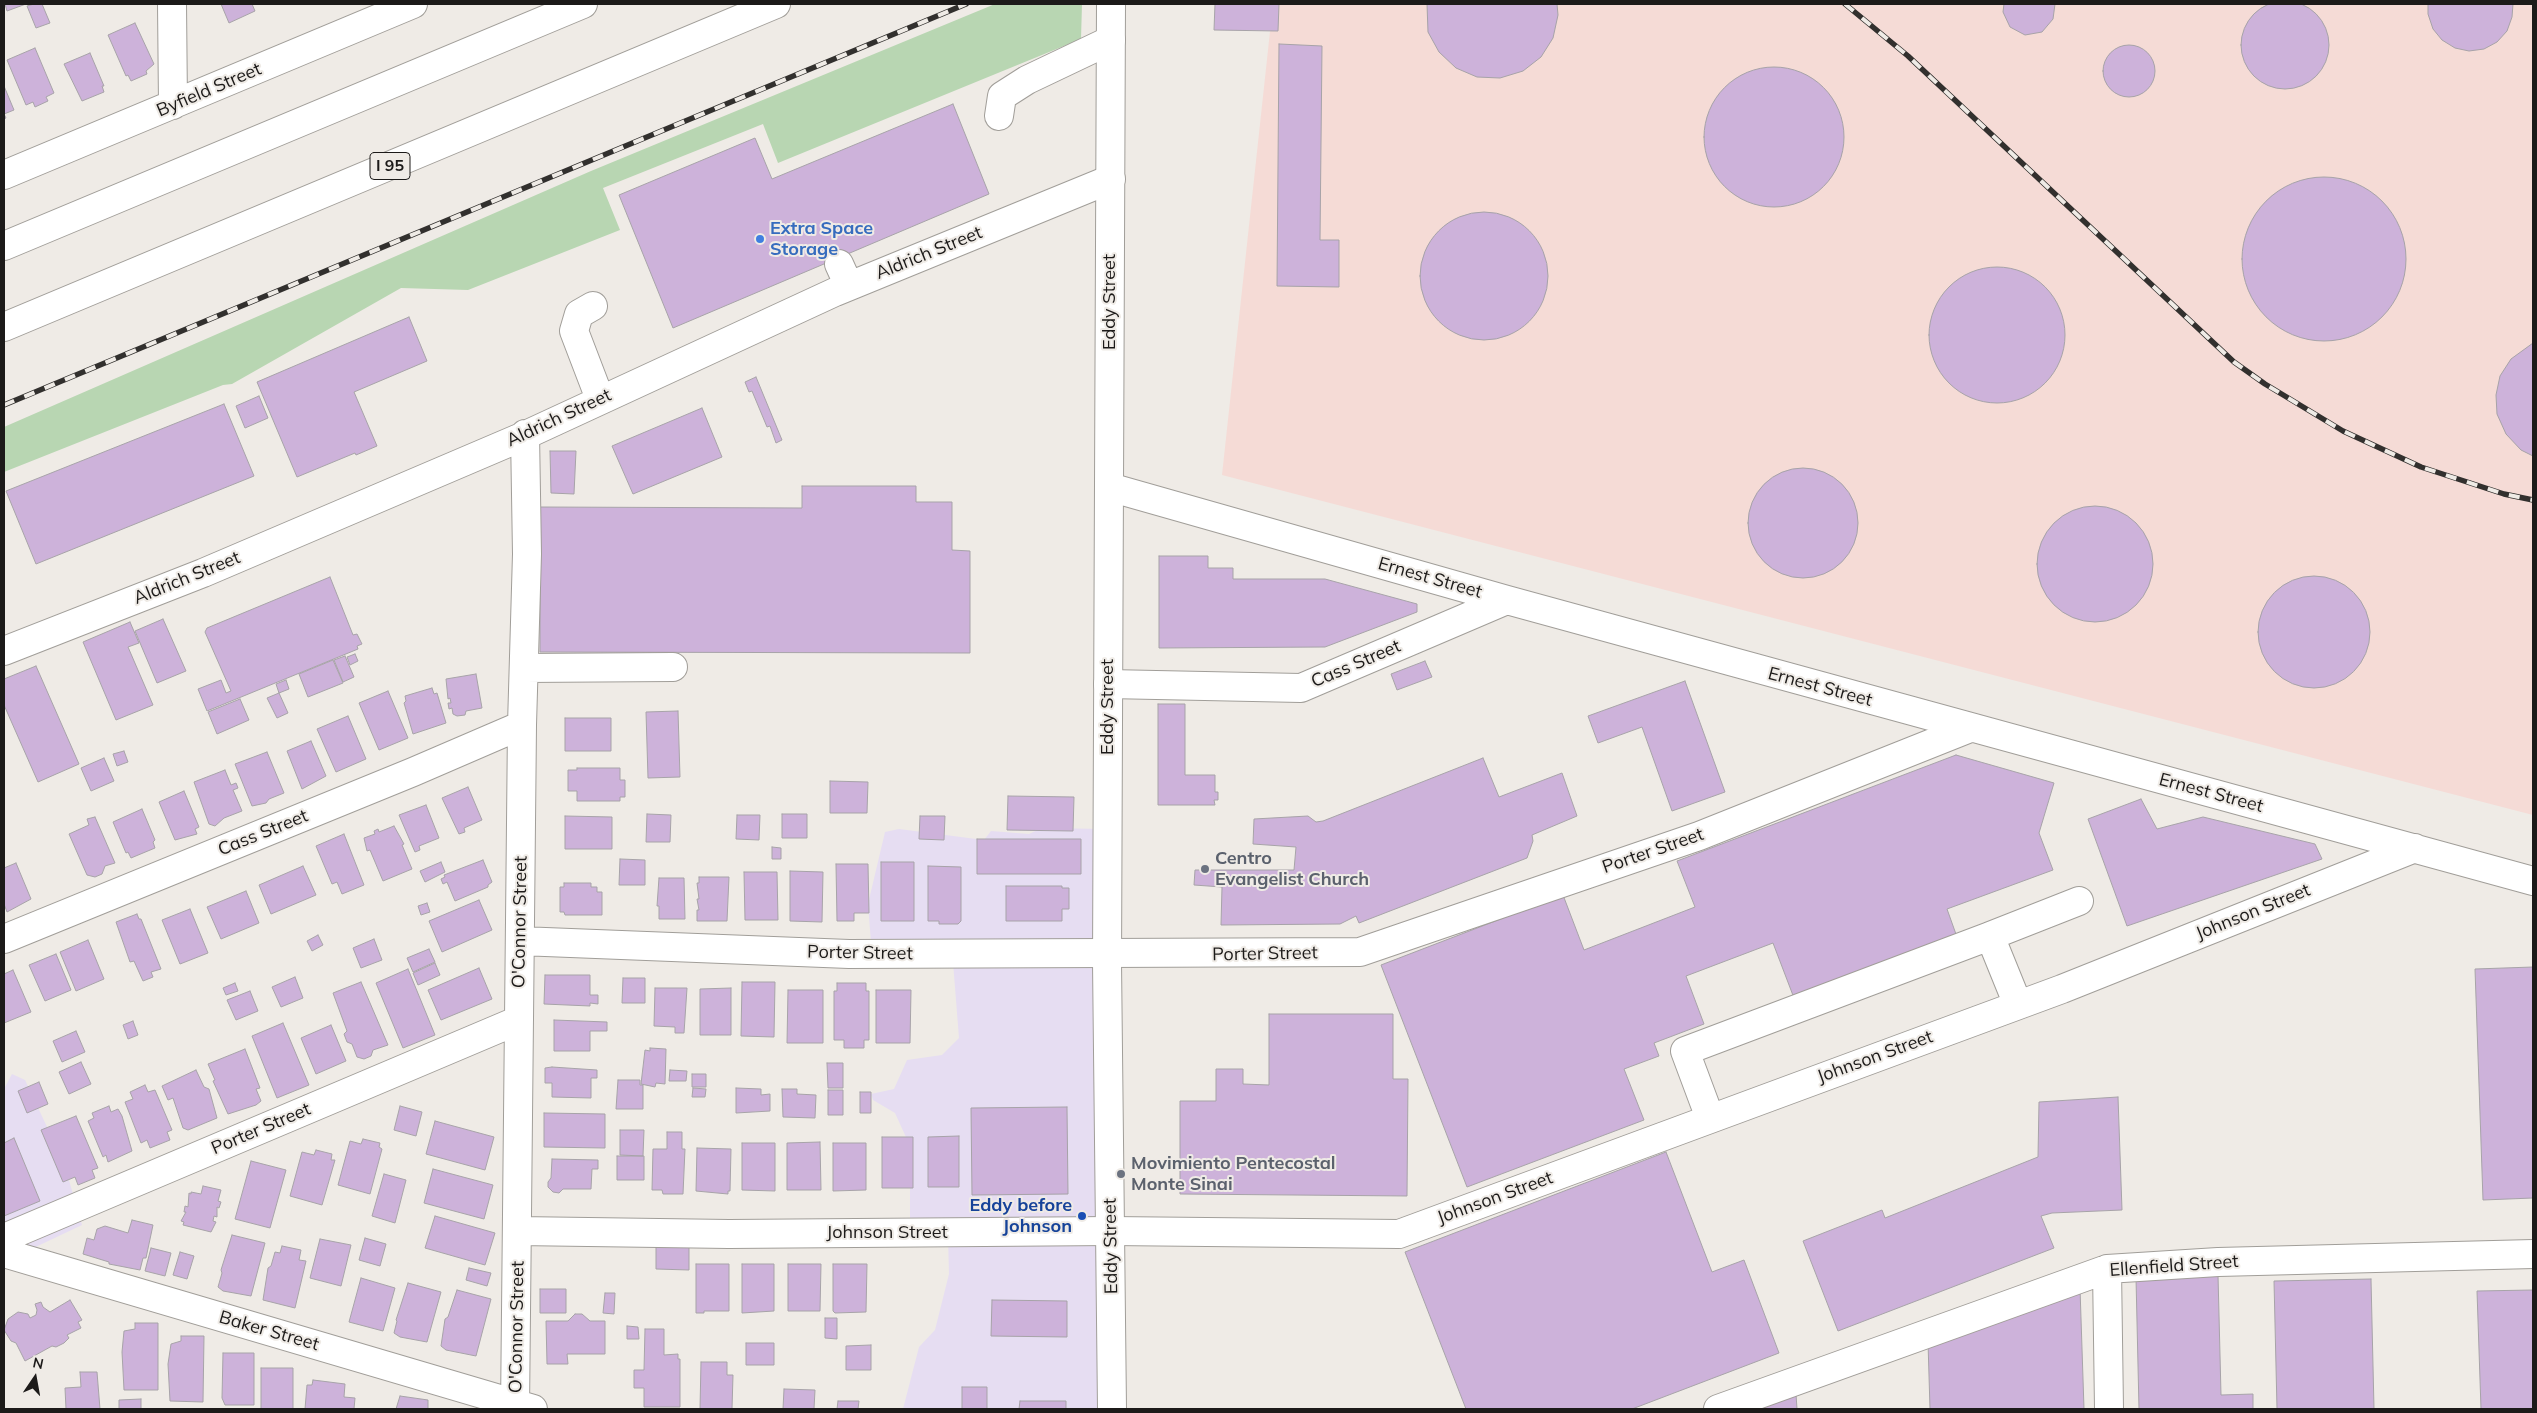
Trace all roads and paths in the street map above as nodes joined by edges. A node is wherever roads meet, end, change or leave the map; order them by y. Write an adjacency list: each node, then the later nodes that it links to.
1 (172, 4): 7 (main road)
2 (413, 4): 7 (main road, Byfield Street)
3 (583, 4): 11 (main road)
4 (776, 4): 13 (main road, I 95)
5 (1111, 4): 6 (main road, Eddy Street)
6 (1111, 47): 8 (main road); 10 (main road, Eddy Street)
7 (173, 104): 9 (main road, Byfield Street)
8 (999, 116)
9 (4, 175)
10 (1111, 179): 14 (main road, Aldrich Street); 16 (main road, Eddy Street)
11 (4, 246)
12 (593, 306): 14 (main road)
13 (4, 327)
14 (600, 399): 15 (main road, Aldrich Street)
15 (526, 434): 18 (main road, Aldrich Street); 20 (main road, O'Connor Street)
16 (1109, 486): 17 (main road, Ernest Street); 21 (main road, Eddy Street)
17 (1507, 600): 21 (main road, Cass Street); 23 (main road, Ernest Street)
18 (4, 651)
19 (673, 667): 20 (main road)
20 (525, 668): 22 (main road, O'Connor Street)
21 (1108, 684): 30 (main road, Eddy Street)
22 (522, 725): 28 (main road, Cass Street); 29 (main road, O'Connor Street)
23 (1970, 728): 24 (main road, Ernest Street); 30 (main road, Porter Street)
24 (2415, 848): 25 (main road, Ernest Street); 31 (main road, Johnson Street)
25 (2533, 881)
26 (2080, 901): 27 (main road)
27 (1990, 936): 31 (main road); 33 (main road)
28 (4, 939)
29 (520, 941): 30 (main road, Porter Street); 32 (main road, O'Connor Street)
30 (1109, 955): 35 (main road, Eddy Street)
31 (2018, 1004): 33 (main road, Johnson Street)
32 (519, 1020): 34 (main road, O'Connor Street); 36 (main road, Porter Street)
33 (1710, 1118): 35 (main road, Johnson Street)
34 (518, 1231): 35 (main road, Johnson Street); 40 (main road, O'Connor Street)
35 (1111, 1231): 41 (main road, Eddy Street)
36 (4, 1238)
37 (4, 1253): 40 (main road, Baker Street)
38 (2533, 1254): 39 (main road, Ellenfield Street)
39 (2107, 1269): 42 (main road, Ellenfield Street); 43 (main road)
40 (522, 1408)
41 (1112, 1409)
42 (1718, 1409)
43 (2109, 1409)

